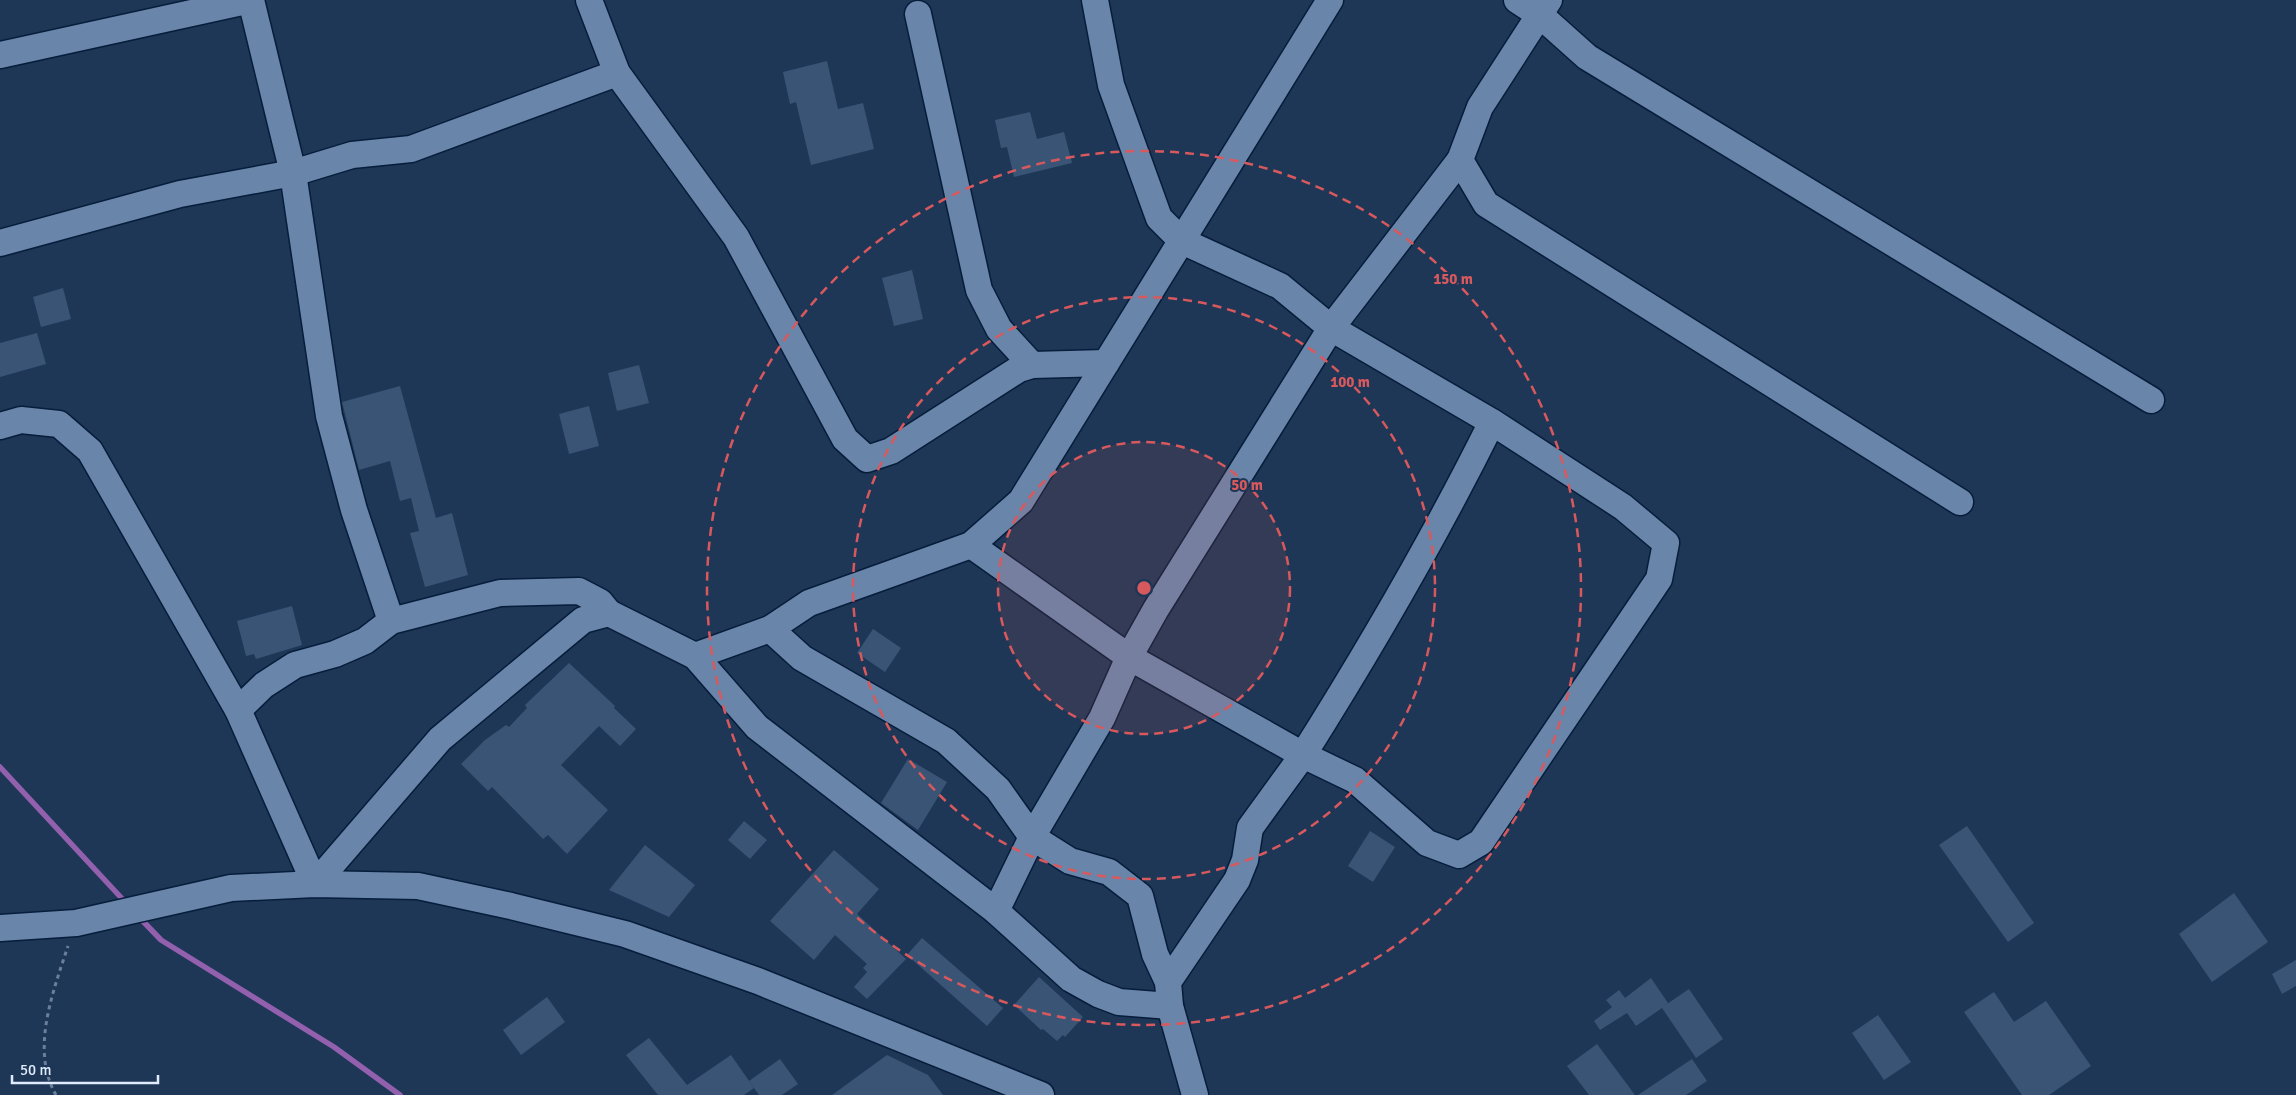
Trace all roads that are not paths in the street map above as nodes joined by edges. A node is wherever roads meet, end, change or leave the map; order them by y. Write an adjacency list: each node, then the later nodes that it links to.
1 (251, 0): 8 (street); 11 (street)
2 (589, 0): 9 (street)
3 (1095, 0): 12 (street)
4 (1330, 0): 12 (street)
5 (1517, 0): 6 (street)
6 (1545, 7): 10 (street); 17 (street)
7 (918, 14): 16 (street)
8 (0, 55)
9 (617, 73): 11 (street); 16 (street)
10 (1460, 160): 14 (street); 20 (street)
11 (293, 173): 13 (street); 23 (street)
12 (1182, 241): 14 (street); 15 (street)
13 (0, 243)
14 (1331, 328): 18 (street); 26 (street)
15 (1106, 364): 16 (street); 21 (street)
16 (1032, 365)
17 (2150, 400)
18 (1492, 422): 28 (street); 28 (street)
19 (0, 426): 27 (street)
20 (1960, 502)
21 (971, 545): 24 (street); 26 (street)
22 (608, 613): 23 (street); 25 (street); 30 (street)
23 (391, 621): 27 (street)
24 (770, 629): 25 (street); 29 (street)
25 (695, 656): 31 (street)
26 (1129, 657): 28 (street); 29 (street)
27 (238, 710): 30 (street)
28 (1303, 756): 33 (street)
29 (1032, 837): 31 (street); 33 (street)
30 (315, 884): 32 (street); 34 (street)
31 (996, 911): 33 (street)
32 (0, 928)
33 (1169, 994): 35 (street)
34 (1040, 1095)
35 (1195, 1095)

